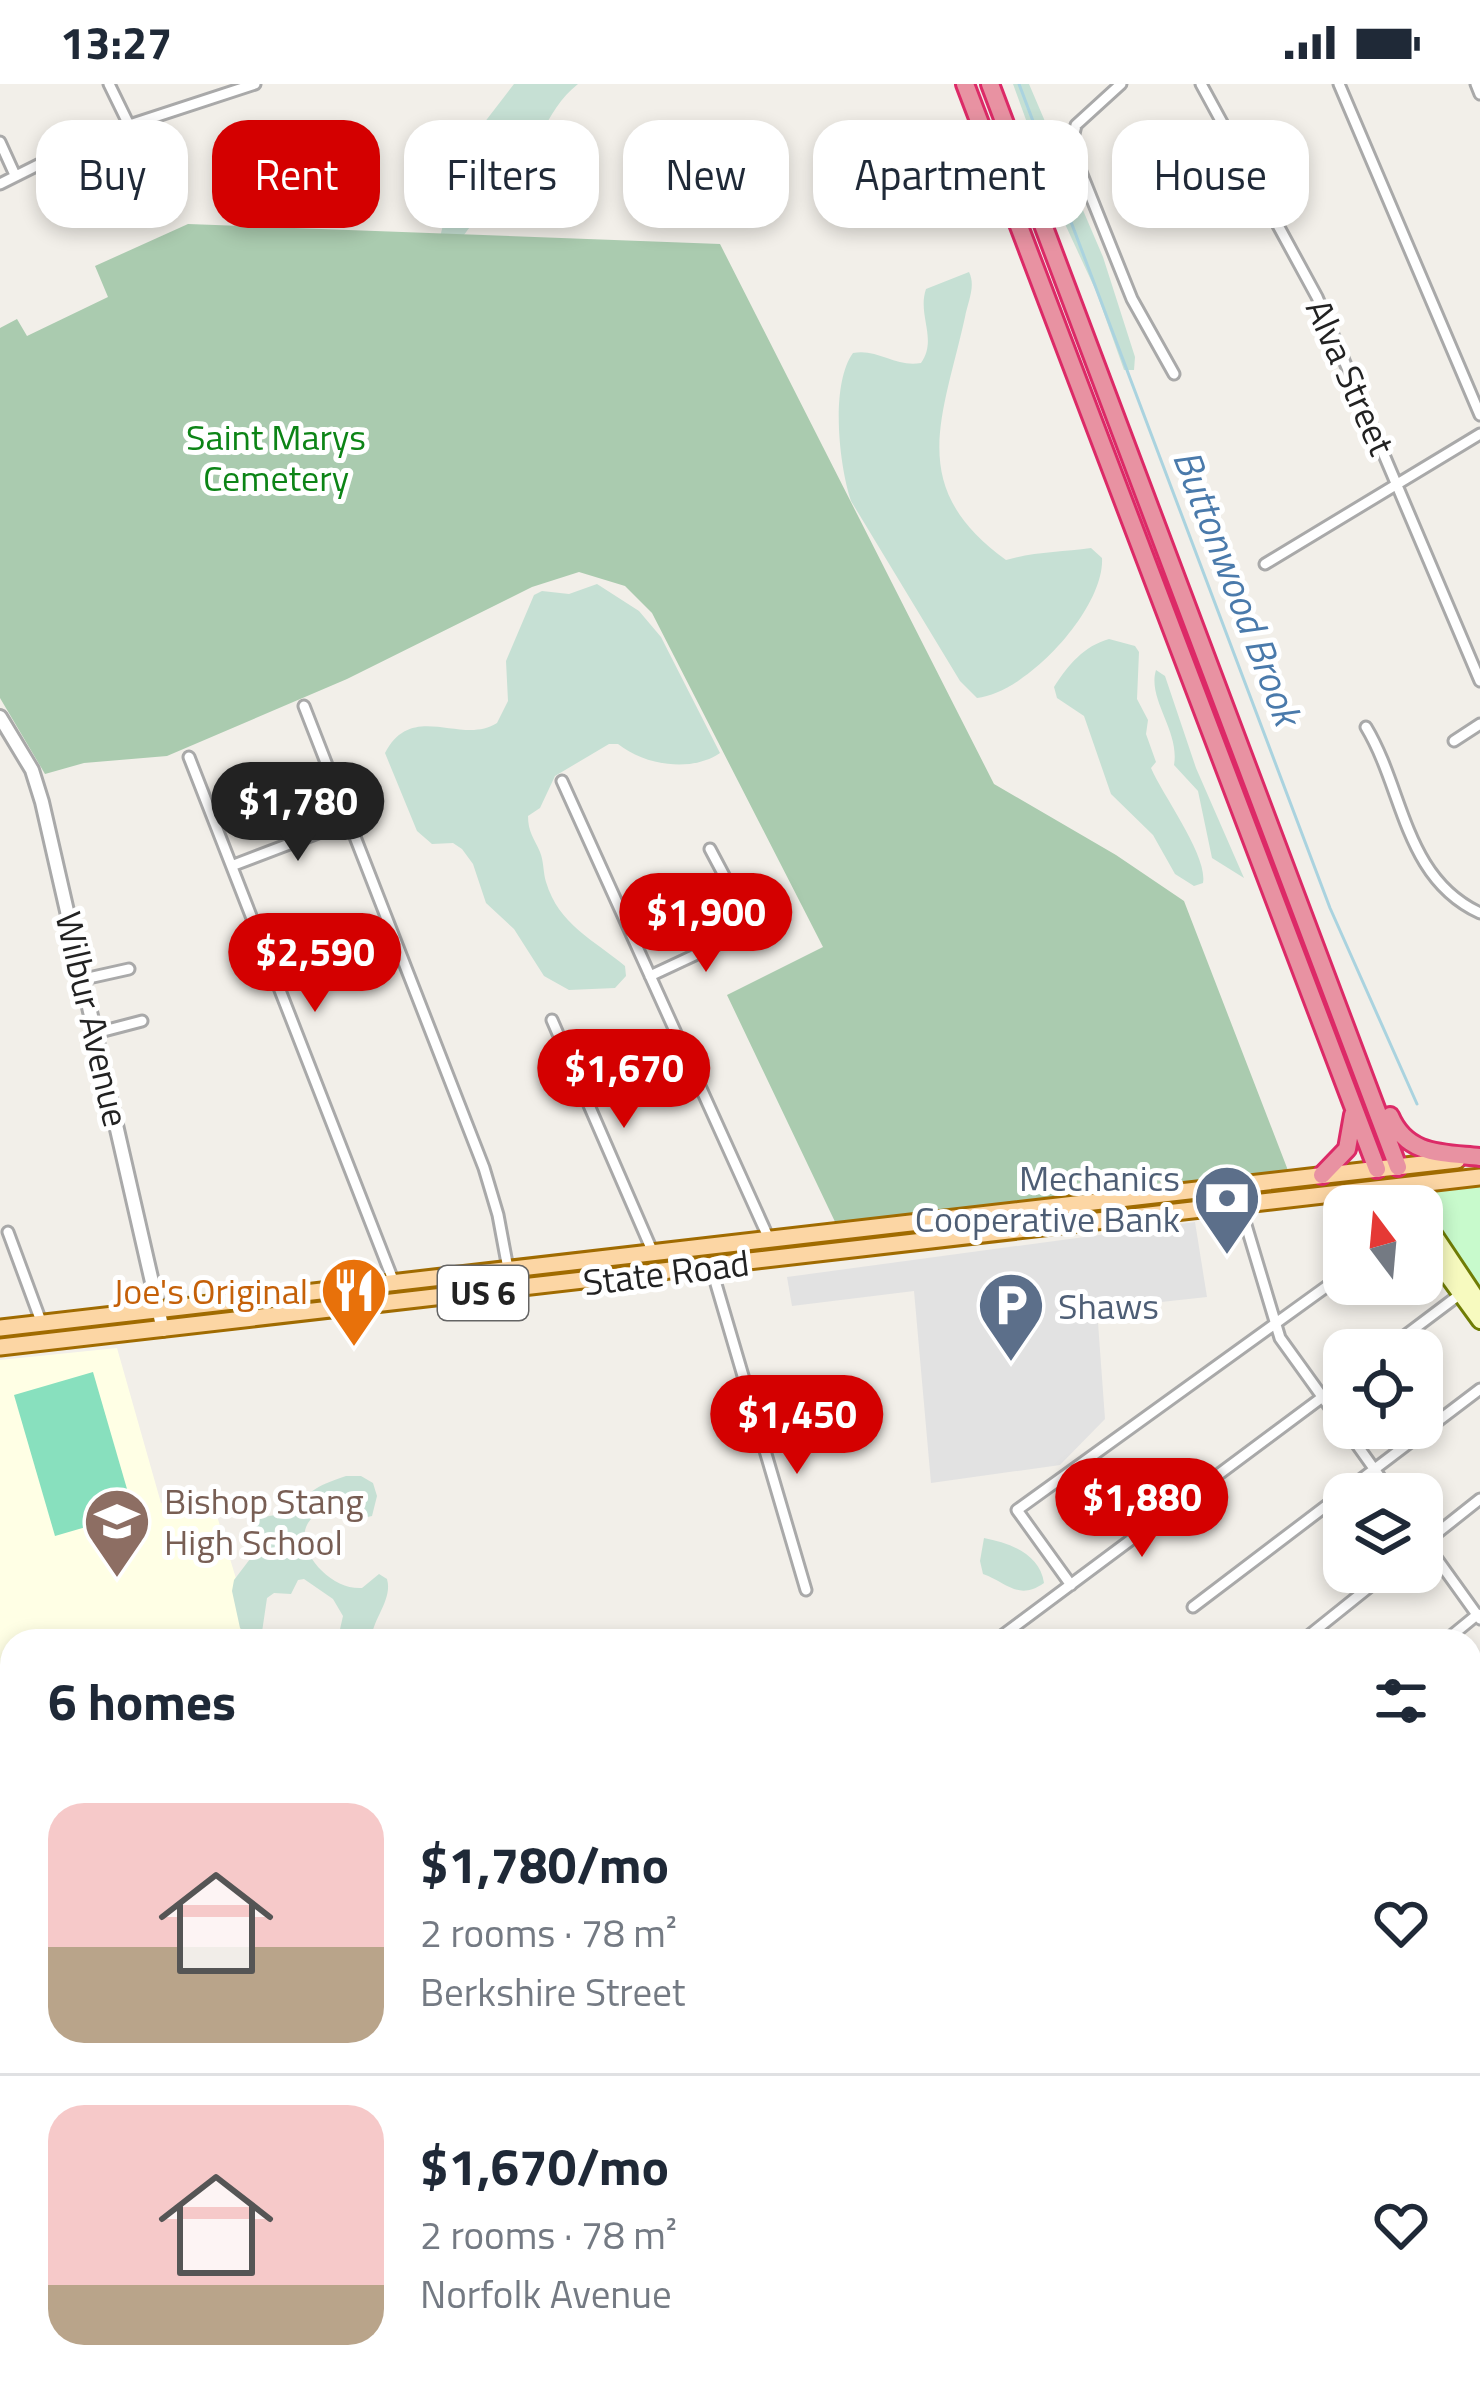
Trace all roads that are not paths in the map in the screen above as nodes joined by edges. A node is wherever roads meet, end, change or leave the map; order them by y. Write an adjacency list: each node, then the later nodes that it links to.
1 (109, 84): 10 (street)
2 (255, 84): 11 (street)
3 (965, 84): 40 (highway)
4 (990, 84): 36 (highway)
5 (1121, 84): 16 (street)
6 (1201, 84): 19 (street, Alva Street)
7 (1339, 84): 17 (street)
8 (1476, 84): 9 (street)
9 (1480, 94)
10 (127, 120)
11 (144, 120)
12 (0, 142): 14 (street)
13 (36, 164): 14 (street)
14 (15, 175): 15 (street)
15 (0, 184)
16 (1174, 374)
17 (1480, 415)
18 (1480, 434): 19 (street)
19 (1399, 486): 20 (street); 21 (street, Alva Street)
20 (1265, 564)
21 (1480, 681)
22 (304, 706): 29 (street)
23 (0, 717): 35 (street, Wilbur Avenue)
24 (1480, 724): 26 (street)
25 (1366, 727): 32 (street)
26 (1454, 741)
27 (189, 757): 31 (street)
28 (562, 781): 34 (street)
29 (346, 822): 31 (street); 60 (street)
30 (710, 849): 34 (street)
31 (234, 865): 61 (street)
32 (1480, 913)
33 (129, 968): 35 (street)
34 (650, 976): 54 (street)
35 (84, 979): 39 (street, Wilbur Avenue)
36 (1337, 1001): 41 (highway); 42 (highway)
37 (552, 1020): 56 (street)
38 (142, 1021): 39 (street)
39 (96, 1033): 66 (street, Wilbur Avenue)
40 (1353, 1114): 43 (highway); 44 (highway)
41 (1480, 1157): 42 (main road, US 6)
42 (1398, 1167): 43 (main road, US 6); 47 (main road)
43 (1377, 1168): 44 (main road, US 6); 46 (main road)
44 (1322, 1175): 51 (main road, US 6)
45 (1480, 1177): 48 (main road, US 6)
46 (1386, 1185)
47 (1406, 1185)
48 (1414, 1185)
49 (1323, 1195): 50 (main road, US 6)
50 (1240, 1205): 52 (main road, US 6); 69 (street)
51 (1042, 1209): 52 (main road); 54 (main road, State Road / US 6)
52 (1045, 1229): 57 (main road, State Road / US 6)
53 (8, 1232): 68 (street)
54 (770, 1242): 56 (main road, State Road / US 6); 57 (street)
55 (1443, 1252): 64 (main road)
56 (654, 1255): 60 (main road, State Road / US 6)
57 (774, 1260): 59 (main road, State Road / US 6)
58 (1443, 1264): 64 (main road)
59 (711, 1267): 63 (main road, State Road / US 6); 83 (street)
60 (509, 1272): 61 (main road, State Road / US 6); 63 (street)
61 (395, 1285): 66 (main road, State Road / US 6)
62 (1323, 1289): 69 (street)
63 (512, 1290): 72 (main road, State Road / US 6)
64 (1466, 1290): 65 (main road); 67 (main road); 71 (street)
65 (1480, 1303)
66 (160, 1311): 68 (main road, State Road / US 6); 72 (street, Wilbur Avenue)
67 (1480, 1321)
68 (42, 1324): 70 (main road, State Road / US 6)
69 (1276, 1324): 75 (street); 82 (street)
70 (0, 1328)
71 (1414, 1329)
72 (163, 1330): 73 (main road, State Road / US 6)
73 (0, 1347)
74 (1480, 1389): 77 (street)
75 (1322, 1397): 82 (street)
76 (1359, 1449): 77 (street)
77 (1374, 1469): 78 (street); 85 (street)
78 (1377, 1473)
79 (1480, 1499): 80 (street)
80 (1443, 1527)
81 (1443, 1568): 86 (street)
82 (1071, 1585): 87 (street)
83 (806, 1590)
84 (1362, 1593): 88 (street)
85 (1193, 1607)
86 (1479, 1616)
87 (1011, 1629)
88 (1317, 1629)

